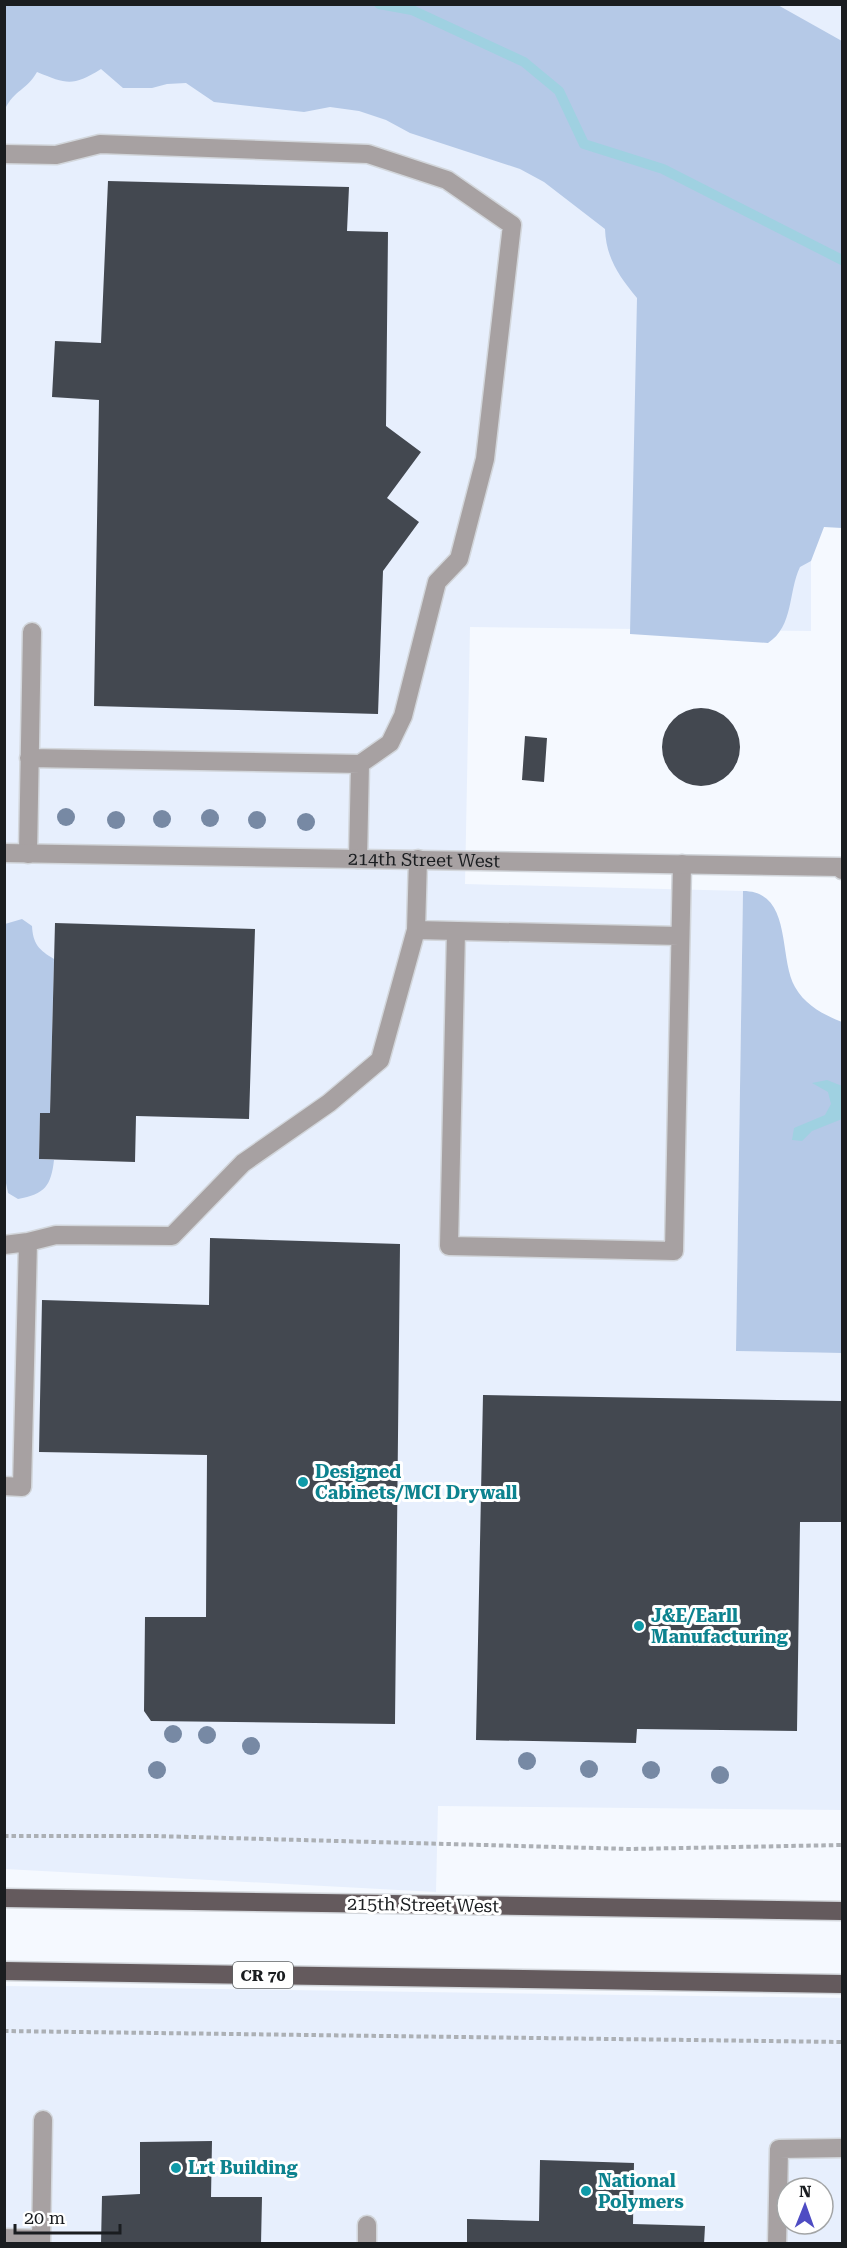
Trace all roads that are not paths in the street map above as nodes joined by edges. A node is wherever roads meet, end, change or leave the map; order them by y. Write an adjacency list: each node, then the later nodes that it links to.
1 (4, 154): 4 (street)
2 (32, 632): 3 (street)
3 (29, 758): 4 (street); 6 (street)
4 (360, 764): 7 (street)
5 (4, 853): 6 (street, 214th Street West)
6 (28, 854): 7 (street, 214th Street West)
7 (358, 859): 8 (street, 214th Street West)
8 (418, 859): 9 (street, 214th Street West); 11 (street)
9 (682, 864): 10 (street, 214th Street West); 13 (street)
10 (842, 864)
11 (416, 930): 12 (street); 14 (street)
12 (456, 930): 13 (street); 13 (street)
13 (679, 936)
14 (28, 1242): 15 (street); 16 (street)
15 (4, 1245)
16 (4, 1486)
17 (4, 1898): 18 (main road, 215th Street West)
18 (843, 1911)
19 (4, 1971): 20 (main road, CR 70)
20 (843, 1984)
21 (43, 2120): 25 (street)
22 (843, 2148): 27 (street)
23 (367, 2225): 26 (street)
24 (4, 2238): 25 (street)
25 (41, 2241)
26 (367, 2244)
27 (777, 2244)

